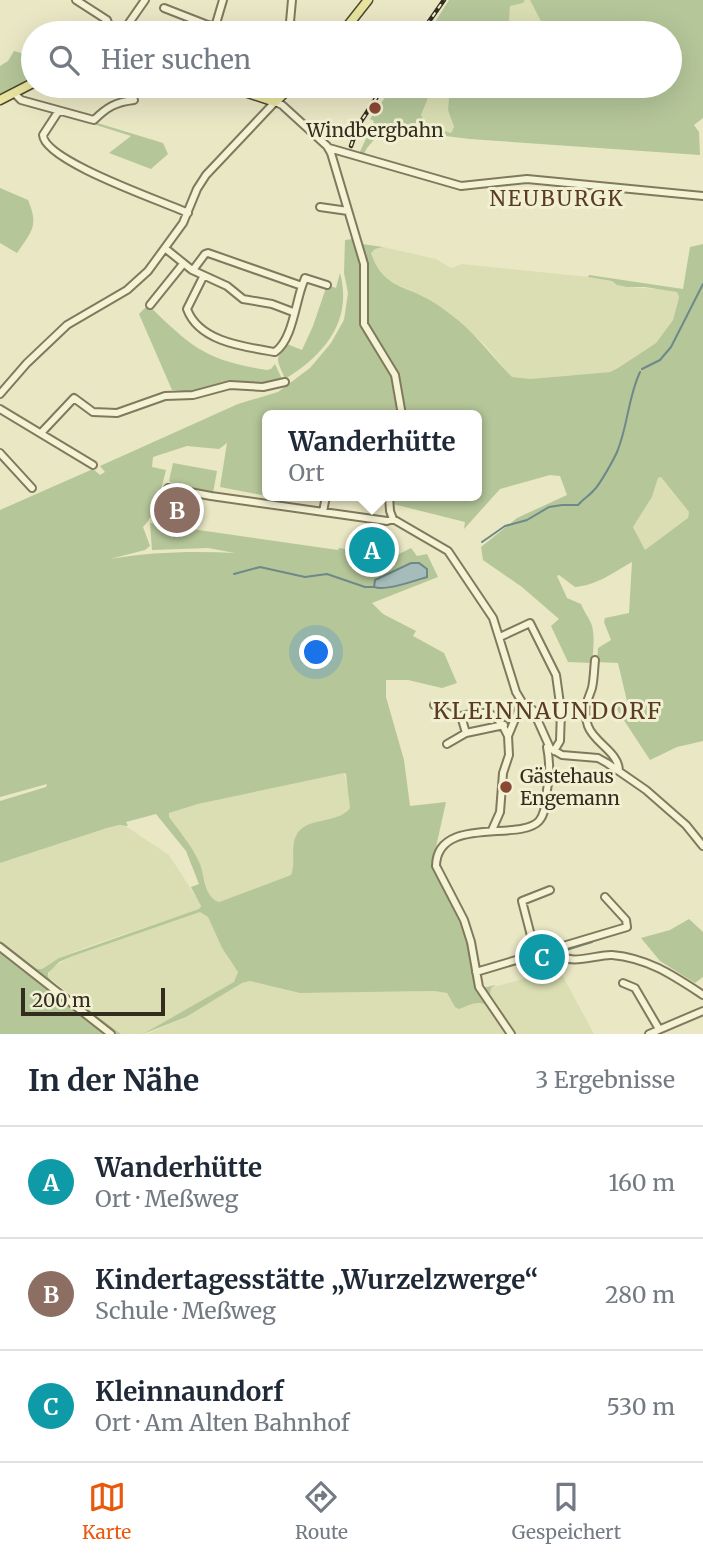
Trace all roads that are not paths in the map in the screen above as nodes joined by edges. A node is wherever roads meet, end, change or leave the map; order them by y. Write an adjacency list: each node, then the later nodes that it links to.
1 (76, 0): 7 (street)
2 (145, 0): 8 (street)
3 (223, 0): 10 (street)
4 (292, 0): 11 (street)
5 (368, 0): 12 (main road)
6 (164, 8): 9 (street)
7 (107, 21)
8 (130, 21)
9 (199, 21)
10 (217, 21)
11 (290, 21)
12 (351, 21)
13 (21, 89): 14 (main road)
14 (14, 93): 17 (main road); 20 (street)
15 (263, 98): 19 (main road)
16 (279, 98): 19 (main road)
17 (0, 100)
18 (134, 100): 20 (street)
19 (275, 102): 21 (street); 25 (street)
20 (58, 112): 25 (street)
21 (329, 148): 22 (street); 24 (street)
22 (703, 196)
23 (320, 206): 24 (street)
24 (348, 211): 37 (street)
25 (188, 214): 26 (street)
26 (166, 249): 27 (street); 35 (street)
27 (184, 264): 28 (street); 32 (street)
28 (193, 270): 29 (street); 31 (street)
29 (203, 276): 33 (street); 33 (street)
30 (327, 285): 31 (street)
31 (302, 286): 33 (street)
32 (150, 304)
33 (293, 312)
34 (285, 382): 38 (street)
35 (0, 394)
36 (0, 409): 38 (street)
37 (401, 410)
38 (41, 433): 40 (street)
39 (0, 453): 41 (street)
40 (93, 466)
41 (33, 488)
42 (168, 488): 45 (street)
43 (325, 501): 45 (street)
44 (389, 501): 46 (street)
45 (323, 512): 46 (street)
46 (393, 519): 47 (street)
47 (500, 637): 49 (street); 58 (street)
48 (596, 660): 61 (street)
49 (522, 702): 52 (street); 57 (street)
50 (435, 705): 51 (street)
51 (461, 716): 53 (street); 54 (street)
52 (513, 723): 53 (street); 55 (street)
53 (503, 726): 54 (street); 55 (street)
54 (466, 733): 56 (street)
55 (508, 736): 62 (street)
56 (447, 744)
57 (546, 744): 58 (street); 60 (street)
58 (554, 751): 59 (street)
59 (562, 755): 60 (street); 61 (street)
60 (551, 762): 62 (street)
61 (619, 771): 63 (street)
62 (492, 830): 69 (street)
63 (703, 846)
64 (550, 890): 68 (street)
65 (605, 897): 67 (street)
66 (0, 947): 74 (street)
67 (556, 949): 68 (street); 71 (street)
68 (536, 955): 69 (street)
69 (476, 972): 75 (street)
70 (623, 983): 73 (street)
71 (703, 995)
72 (703, 1011): 73 (street)
73 (659, 1029): 76 (street)
74 (111, 1034)
75 (511, 1034)
76 (649, 1034)

